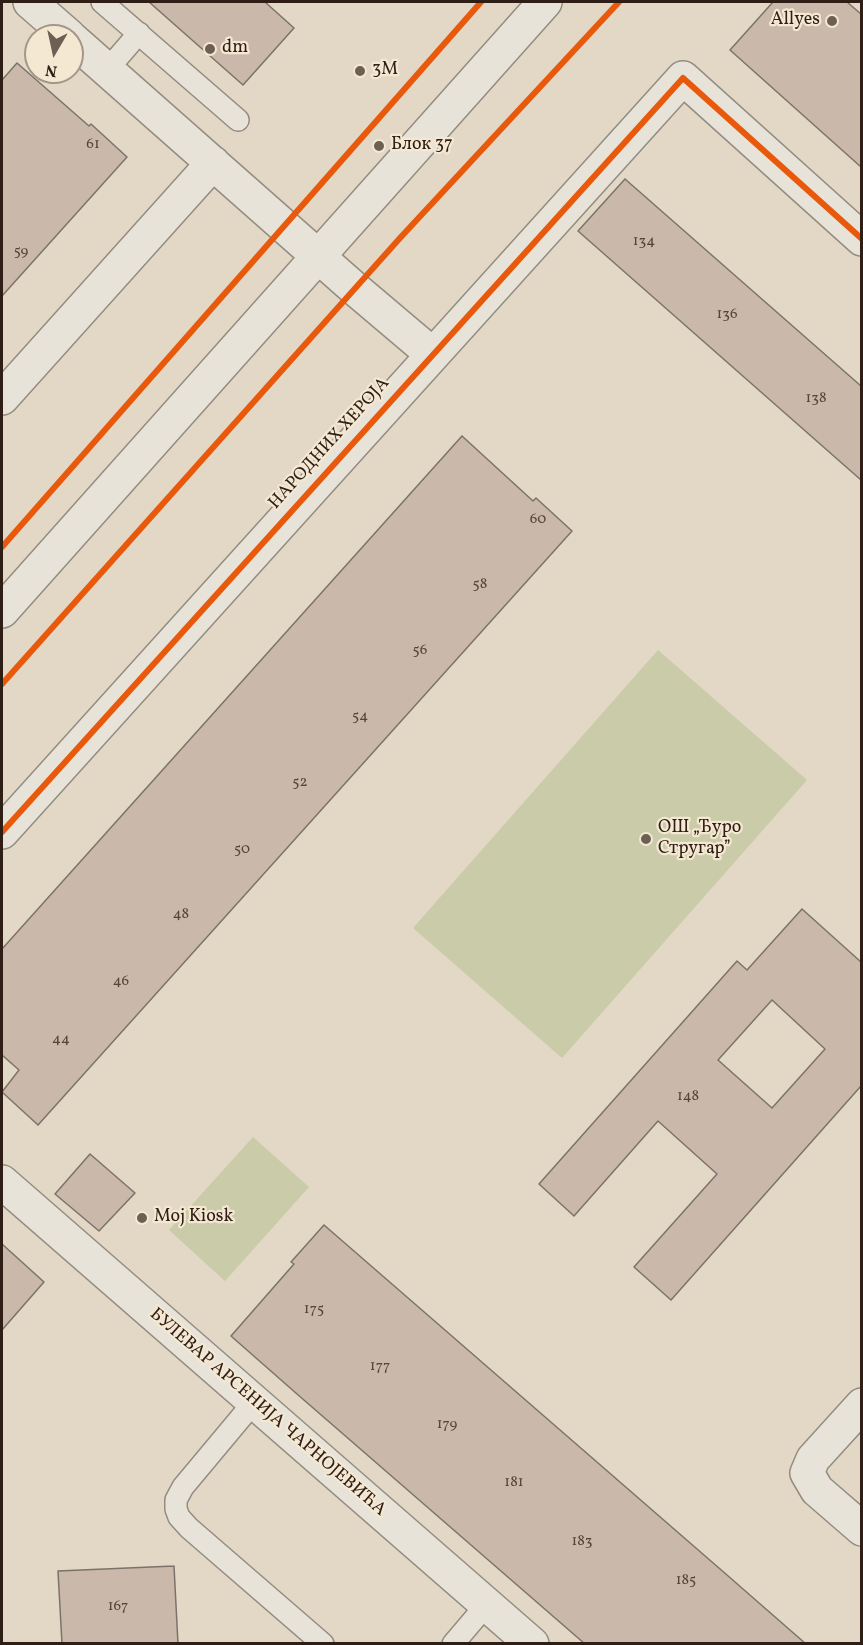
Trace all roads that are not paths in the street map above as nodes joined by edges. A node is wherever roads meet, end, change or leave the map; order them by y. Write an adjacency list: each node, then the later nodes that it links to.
1 (30, 2): 4 (street)
2 (102, 2): 5 (lane)
3 (545, 2): 11 (street)
4 (55, 24)
5 (139, 33): 7 (lane); 8 (lane)
6 (84, 49): 7 (street)
7 (107, 70): 9 (street)
8 (238, 120)
9 (213, 163): 11 (street); 13 (street)
10 (861, 239): 12 (street, НАРОДНИХ ХЕРОЈА)
11 (319, 256): 12 (street); 14 (street)
12 (432, 354): 15 (street, НАРОДНИХ ХЕРОЈА)
13 (2, 398)
14 (2, 611)
15 (2, 832)
16 (2, 1182): 17 (street, БУЛЕВАР АРСЕНИЈА ЧАРНОЈЕВИЋА)
17 (254, 1402): 20 (street, БУЛЕВАР АРСЕНИЈА ЧАРНОЈЕВИЋА); 21 (lane)
18 (861, 1405): 19 (street)
19 (861, 1529)
20 (487, 1604): 22 (lane); 23 (street, БУЛЕВАР АРСЕНИЈА ЧАРНОЈЕВИЋА)
21 (323, 1644)
22 (453, 1644)
23 (532, 1644)

